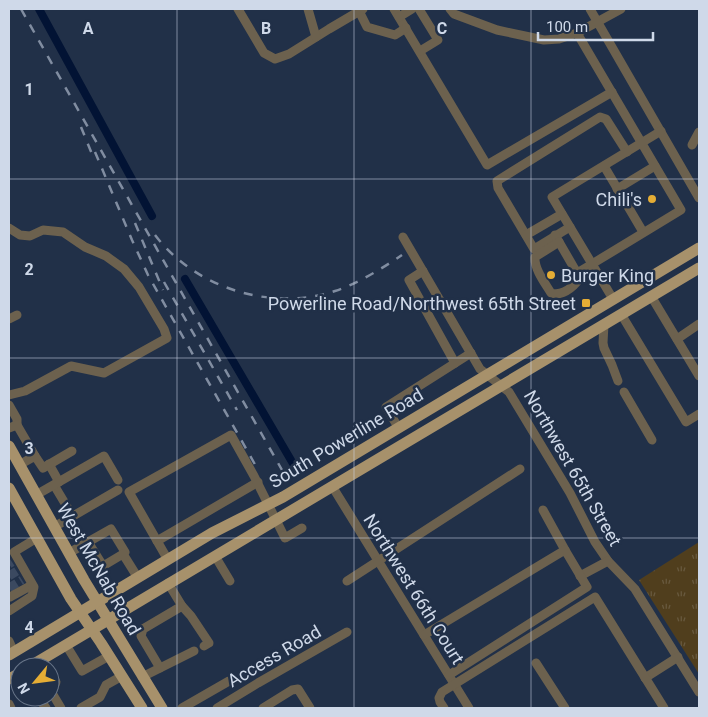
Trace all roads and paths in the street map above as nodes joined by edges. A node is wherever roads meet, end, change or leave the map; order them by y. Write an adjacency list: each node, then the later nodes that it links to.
1 (238, 9): 13 (street)
2 (308, 9): 13 (street)
3 (412, 9): 9 (street)
4 (419, 9): 14 (street)
5 (450, 9): 12 (street)
6 (590, 9): 10 (street)
7 (621, 9): 10 (street)
8 (361, 10): 11 (street); 13 (street)
9 (397, 13): 11 (street)
10 (598, 22): 12 (street); 16 (street)
11 (406, 28): 14 (street)
12 (578, 33): 15 (street)
13 (316, 37)
14 (420, 51): 15 (street)
15 (612, 92): 19 (street)
16 (660, 131): 19 (street); 24 (street)
17 (699, 132): 18 (street)
18 (698, 142)
19 (641, 143): 20 (street); 22 (street)
20 (627, 152): 21 (street); 29 (street)
21 (604, 166): 23 (street); 25 (street)
22 (655, 166): 23 (street); 28 (street)
23 (618, 189): 28 (street)
24 (699, 198)
25 (562, 214): 26 (street); 29 (street)
26 (570, 227): 31 (street); 33 (street)
27 (9, 228): 50 (street)
28 (643, 232): 33 (street)
29 (526, 235): 31 (street)
30 (403, 237): 35 (street, Northwest 65th Street)
31 (557, 239): 33 (street); 33 (street)
32 (699, 248): 37 (main road, South Powerline Road)
33 (589, 266): 37 (street)
34 (699, 268): 36 (main road, South Powerline Road)
35 (423, 271): 42 (street, Northwest 65th Street); 44 (street)
36 (651, 296): 38 (main road, South Powerline Road); 41 (street)
37 (613, 299): 45 (main road, South Powerline Road)
38 (621, 314): 39 (main road, South Powerline Road); 52 (street)
39 (604, 324): 47 (street); 48 (main road, South Powerline Road)
40 (699, 324): 41 (street)
41 (677, 339): 43 (street)
42 (471, 353): 44 (street); 45 (street, Northwest 65th Street)
43 (695, 361): 46 (street)
44 (455, 363): 54 (street)
45 (487, 374): 48 (street, Northwest 65th Street); 54 (main road, South Powerline Road)
46 (699, 376)
47 (618, 381)
48 (501, 386): 65 (main road, South Powerline Road); 85 (street, Northwest 65th Street)
49 (624, 392): 55 (street)
50 (9, 395)
51 (9, 405): 53 (street)
52 (699, 414)
53 (13, 426): 58 (street)
54 (398, 427): 69 (main road, South Powerline Road)
55 (652, 440)
56 (9, 446): 60 (main road, West McNab Road)
57 (72, 451): 59 (street)
58 (35, 456): 59 (street); 60 (street)
59 (49, 464): 64 (street)
60 (19, 465): 68 (main road, West McNab Road)
61 (520, 469): 84 (street)
62 (118, 480): 64 (street)
63 (258, 482): 69 (street); 76 (street); 76 (street)
64 (57, 483): 68 (street); 70 (street)
65 (332, 486): 72 (main road, South Powerline Road); 84 (street, Northwest 66th Court)
66 (9, 488): 75 (main road, West McNab Road)
67 (118, 490): 73 (street)
68 (36, 495): 73 (main road, West McNab Road)
69 (268, 505): 72 (street); 83 (main road, South Powerline Road)
70 (69, 510)
71 (543, 510): 78 (street)
72 (276, 520): 74 (street); 81 (main road, South Powerline Road)
73 (54, 527): 79 (main road, West McNab Road)
74 (302, 528)
75 (37, 538): 82 (street); 96 (main road, West McNab Road)
76 (158, 541): 83 (street)
77 (88, 542): 79 (street); 80 (street); 80 (street)
78 (565, 550): 86 (street); 100 (street)
79 (69, 554): 93 (main road, West McNab Road)
80 (123, 554): 87 (street)
81 (214, 556): 89 (street); 91 (main road, South Powerline Road)
82 (13, 557): 88 (street)
83 (168, 560): 87 (main road, South Powerline Road)
84 (377, 560): 90 (street); 100 (street, Northwest 66th Court)
85 (608, 561): 86 (street); 108 (street, Northwest 65th Street)
86 (580, 576): 111 (street)
87 (138, 578): 93 (main road, South Powerline Road)
88 (27, 581): 92 (street); 95 (street)
89 (230, 581)
90 (347, 581)
91 (168, 584): 94 (street); 97 (main road, South Powerline Road)
92 (10, 596): 95 (street)
93 (97, 602): 96 (main road, South Powerline Road); 97 (main road, West McNab Road)
94 (182, 606): 103 (street); 110 (street)
95 (12, 609)
96 (80, 612): 98 (main road, West McNab Road); 105 (main road, South Powerline Road)
97 (108, 620): 98 (main road, South Powerline Road); 113 (main road, West McNab Road)
98 (92, 630): 102 (main road, South Powerline Road); 106 (main road, West McNab Road)
99 (347, 632): 125 (street, Access Road)
100 (424, 635): 111 (street, Northwest 66th Court)
101 (9, 641): 105 (street)
102 (66, 645): 106 (street); 107 (main road, South Powerline Road)
103 (204, 646)
104 (194, 652): 110 (street)
105 (11, 654)
106 (109, 656): 112 (main road, West McNab Road)
107 (51, 657)
108 (678, 657): 114 (street); 117 (street, Northwest 65th Street)
109 (536, 663): 129 (street)
110 (160, 668): 113 (street)
111 (449, 675): 116 (street, Northwest 66th Court)
112 (122, 676): 121 (street); 122 (main road, West McNab Road)
113 (142, 677): 123 (main road, West McNab Road)
114 (645, 678): 116 (street); 130 (street)
115 (229, 681): 124 (street)
116 (454, 684): 127 (street); 128 (street, Northwest 66th Court)
117 (699, 692)
118 (9, 704): 120 (street)
119 (307, 707): 126 (street)
120 (11, 708)
121 (81, 708)
122 (142, 708)
123 (162, 708)
124 (182, 708)
125 (217, 708)
126 (263, 708)
127 (444, 708)
128 (469, 708)
129 (565, 708)
130 (664, 708)

